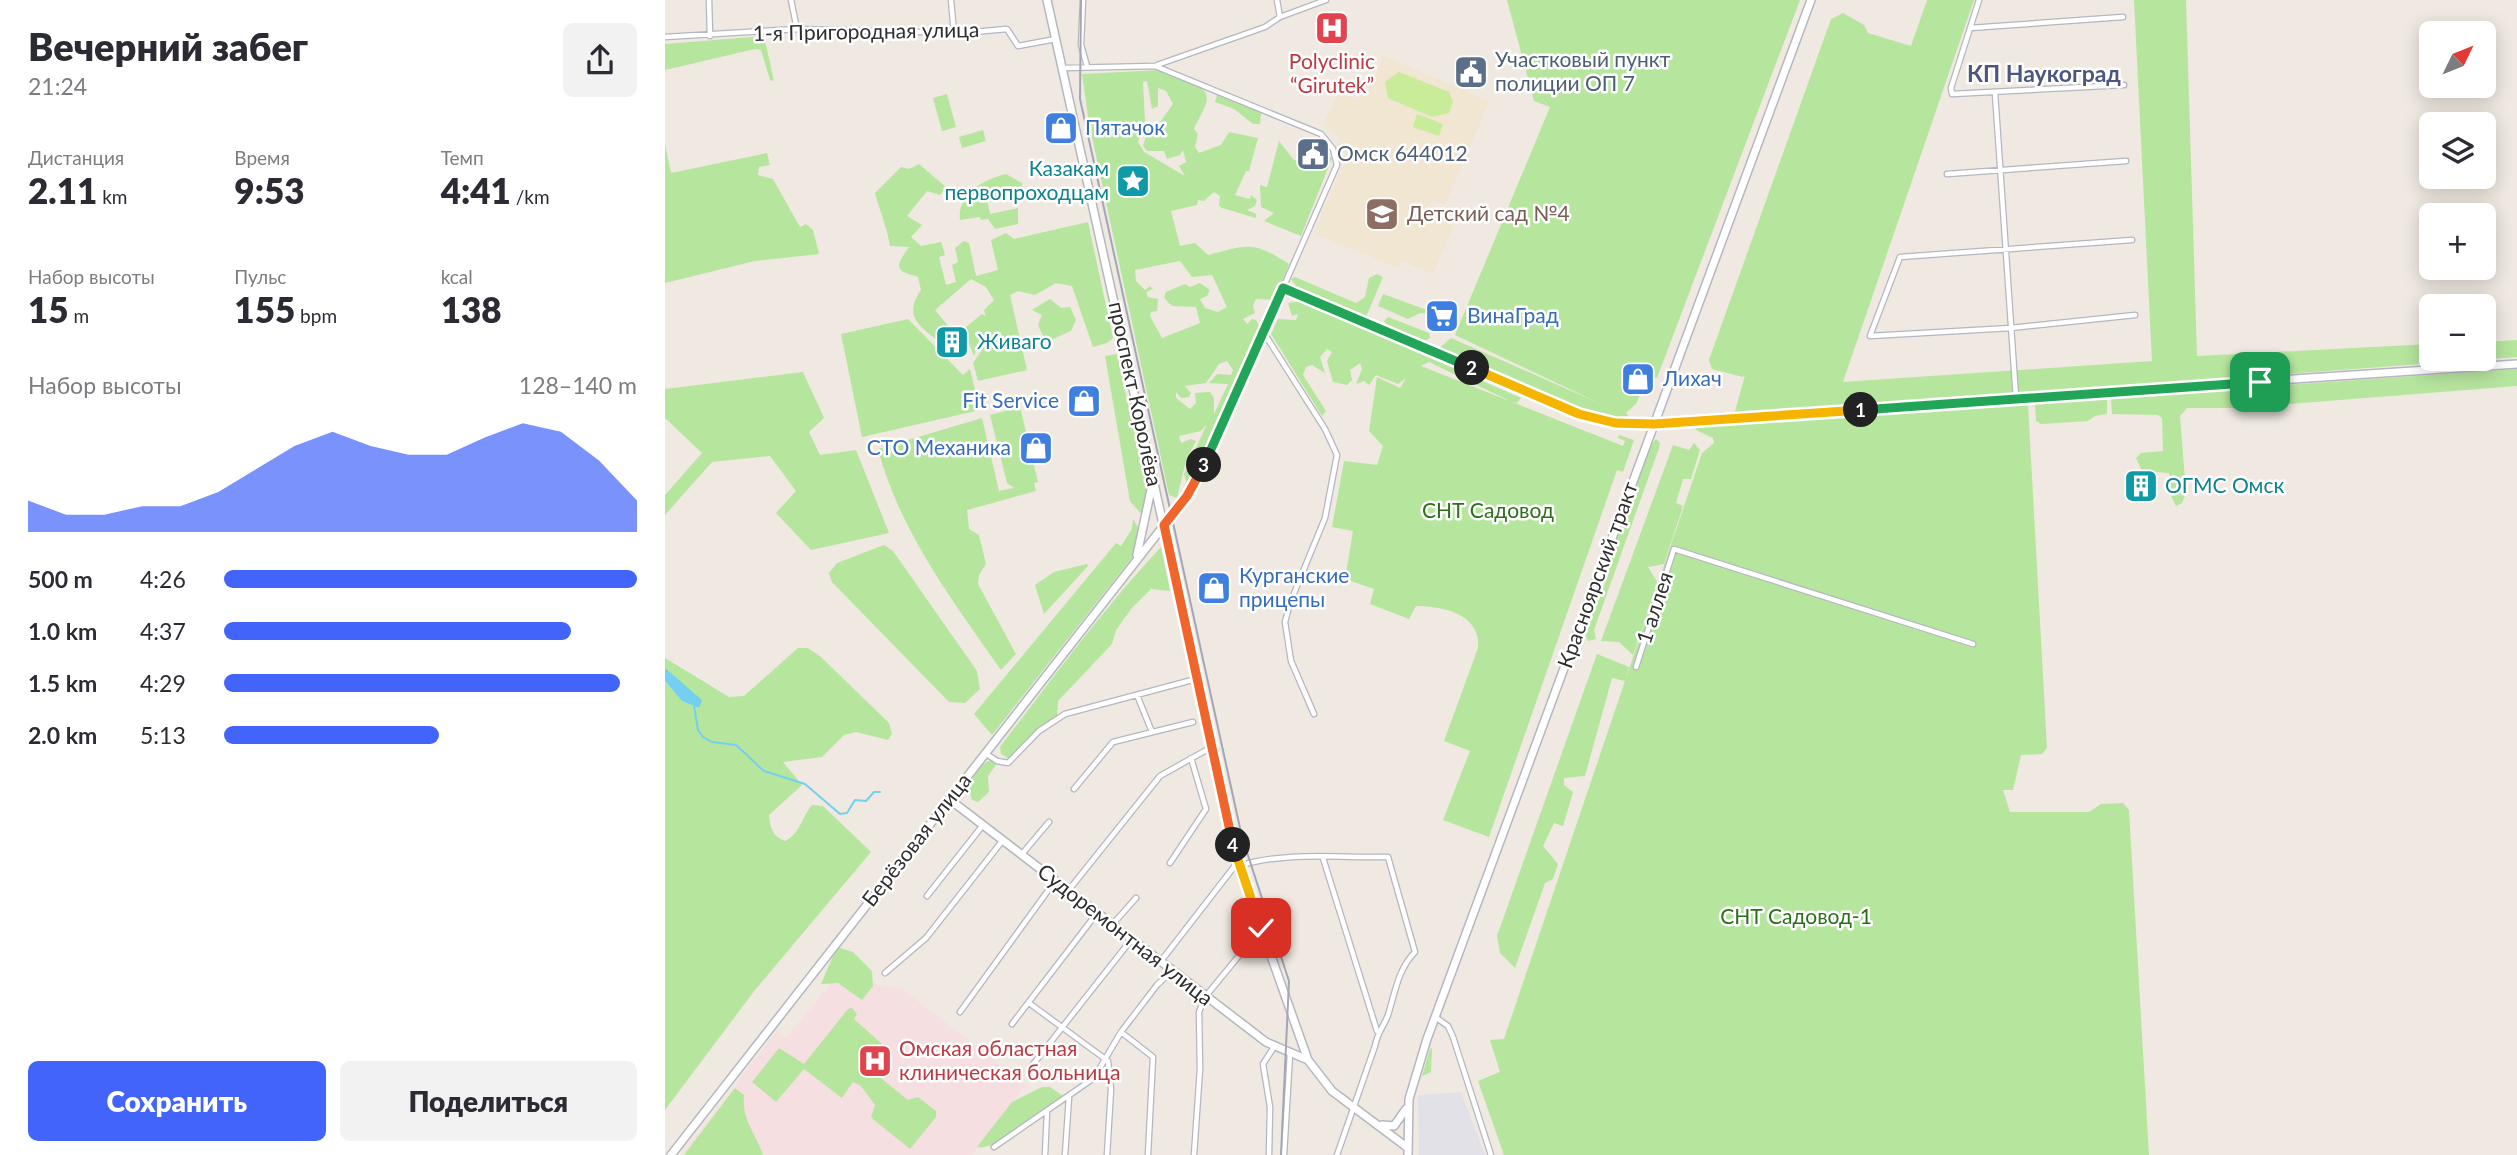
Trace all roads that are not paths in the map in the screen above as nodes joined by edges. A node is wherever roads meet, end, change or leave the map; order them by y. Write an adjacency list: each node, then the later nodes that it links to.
1 (709, 0): 15 (street)
2 (792, 0): 13 (street)
3 (951, 0): 14 (street)
4 (1047, 0): 17 (main road, проспект Королёва)
5 (1083, 0): 18 (street)
6 (1277, 0): 10 (street)
7 (1326, 0): 10 (street)
8 (1811, 0): 34 (main road, Красноярский тракт)
9 (1979, 0): 12 (street)
10 (1280, 17): 19 (street)
11 (2123, 17): 12 (street)
12 (1970, 28): 22 (street)
13 (797, 29): 14 (street, 1-я Пригородная улица); 15 (street, 1-я Пригородная улица)
14 (954, 33): 17 (street, 1-я Пригородная улица)
15 (710, 36): 16 (street, 1-я Пригородная улица)
16 (665, 37)
17 (1057, 39): 20 (main road, проспект Королёва)
18 (1087, 66): 19 (street); 20 (street)
19 (1155, 66): 28 (street)
20 (1063, 68): 35 (main road, проспект Королёва)
21 (2123, 85): 22 (street)
22 (1995, 93): 24 (street)
23 (2126, 161): 24 (street)
24 (2001, 171): 25 (street); 27 (street)
25 (1947, 174)
26 (2132, 240): 27 (street)
27 (2005, 250): 30 (street); 30 (street)
28 (1283, 288): 31 (main road, Берёзовая улица); 34 (main road)
29 (2135, 315): 30 (street)
30 (2011, 328): 33 (street)
31 (1264, 333): 36 (main road, Берёзовая улица); 42 (street)
32 (2517, 364): 33 (main road)
33 (2016, 399): 34 (main road)
34 (1654, 424): 71 (main road, Красноярский тракт)
35 (1153, 477): 36 (main road, проспект Королёва); 37 (main road)
36 (1164, 525): 37 (main road, Берёзовая улица); 40 (main road, проспект Королёва)
37 (1135, 560): 46 (main road, Берёзовая улица)
38 (1973, 644): 39 (street, 1 аллея)
39 (1636, 667)
40 (1196, 679): 41 (street); 45 (main road, проспект Королёва)
41 (1137, 695): 44 (street); 46 (street)
42 (1314, 714)
43 (1193, 722): 44 (street)
44 (1152, 732): 48 (street)
45 (1210, 748): 47 (street); 56 (main road, проспект Королёва)
46 (985, 752): 49 (main road, Берёзовая улица)
47 (1191, 758): 55 (street); 58 (street)
48 (1074, 789)
49 (949, 799): 51 (main road, Судоремонтная улица); 88 (main road, Берёзовая улица)
50 (1049, 822): 53 (street)
51 (983, 825): 52 (main road, Судоремонтная улица); 59 (street)
52 (1003, 840): 53 (main road, Судоремонтная улица); 67 (street)
53 (1021, 855): 57 (main road, Судоремонтная улица)
54 (1323, 858): 56 (street); 74 (street); 74 (street)
55 (1170, 863)
56 (1239, 864): 63 (main road, проспект Королёва); 65 (street)
57 (1055, 881): 58 (main road, Судоремонтная улица); 70 (street)
58 (1068, 891): 61 (main road, Судоремонтная улица)
59 (927, 896)
60 (1136, 898): 62 (street)
61 (1097, 914): 62 (main road, Судоремонтная улица); 69 (street)
62 (1112, 925): 64 (main road, Судоремонтная улица)
63 (1261, 928): 68 (street); 79 (main road, проспект Королёва)
64 (1131, 940): 65 (main road, Судоремонтная улица); 73 (street)
65 (1160, 962): 66 (main road, Судоремонтная улица)
66 (1172, 971): 68 (main road, Судоремонтная улица); 75 (street)
67 (885, 973)
68 (1205, 997): 76 (main road, Судоремонтная улица); 93 (street)
69 (1029, 1003): 72 (street); 73 (street)
70 (960, 1012)
71 (1434, 1017): 82 (main road, Красноярский тракт); 97 (street)
72 (1012, 1024)
73 (1061, 1029): 78 (street); 80 (street)
74 (1377, 1031): 83 (street)
75 (1121, 1032): 78 (street); 92 (street)
76 (1274, 1047): 77 (main road, Судоремонтная улица); 94 (street)
77 (1290, 1054): 79 (main road, Судоремонтная улица); 95 (street)
78 (1106, 1059): 81 (street); 91 (street)
79 (1308, 1060): 83 (main road, проспект Королёва)
80 (1031, 1067)
81 (1069, 1096): 84 (street); 90 (street)
82 (1409, 1099): 85 (main road); 87 (main road, Красноярский тракт)
83 (1353, 1107): 85 (main road, проспект Королёва); 96 (street)
84 (1047, 1111): 86 (street); 89 (street)
85 (1378, 1124): 87 (main road, проспект Королёва)
86 (994, 1147)
87 (1408, 1152)
88 (671, 1155)
89 (1045, 1155)
90 (1065, 1155)
91 (1107, 1155)
92 (1148, 1155)
93 (1194, 1155)
94 (1269, 1155)
95 (1283, 1155)
96 (1337, 1155)
97 (1491, 1155)

